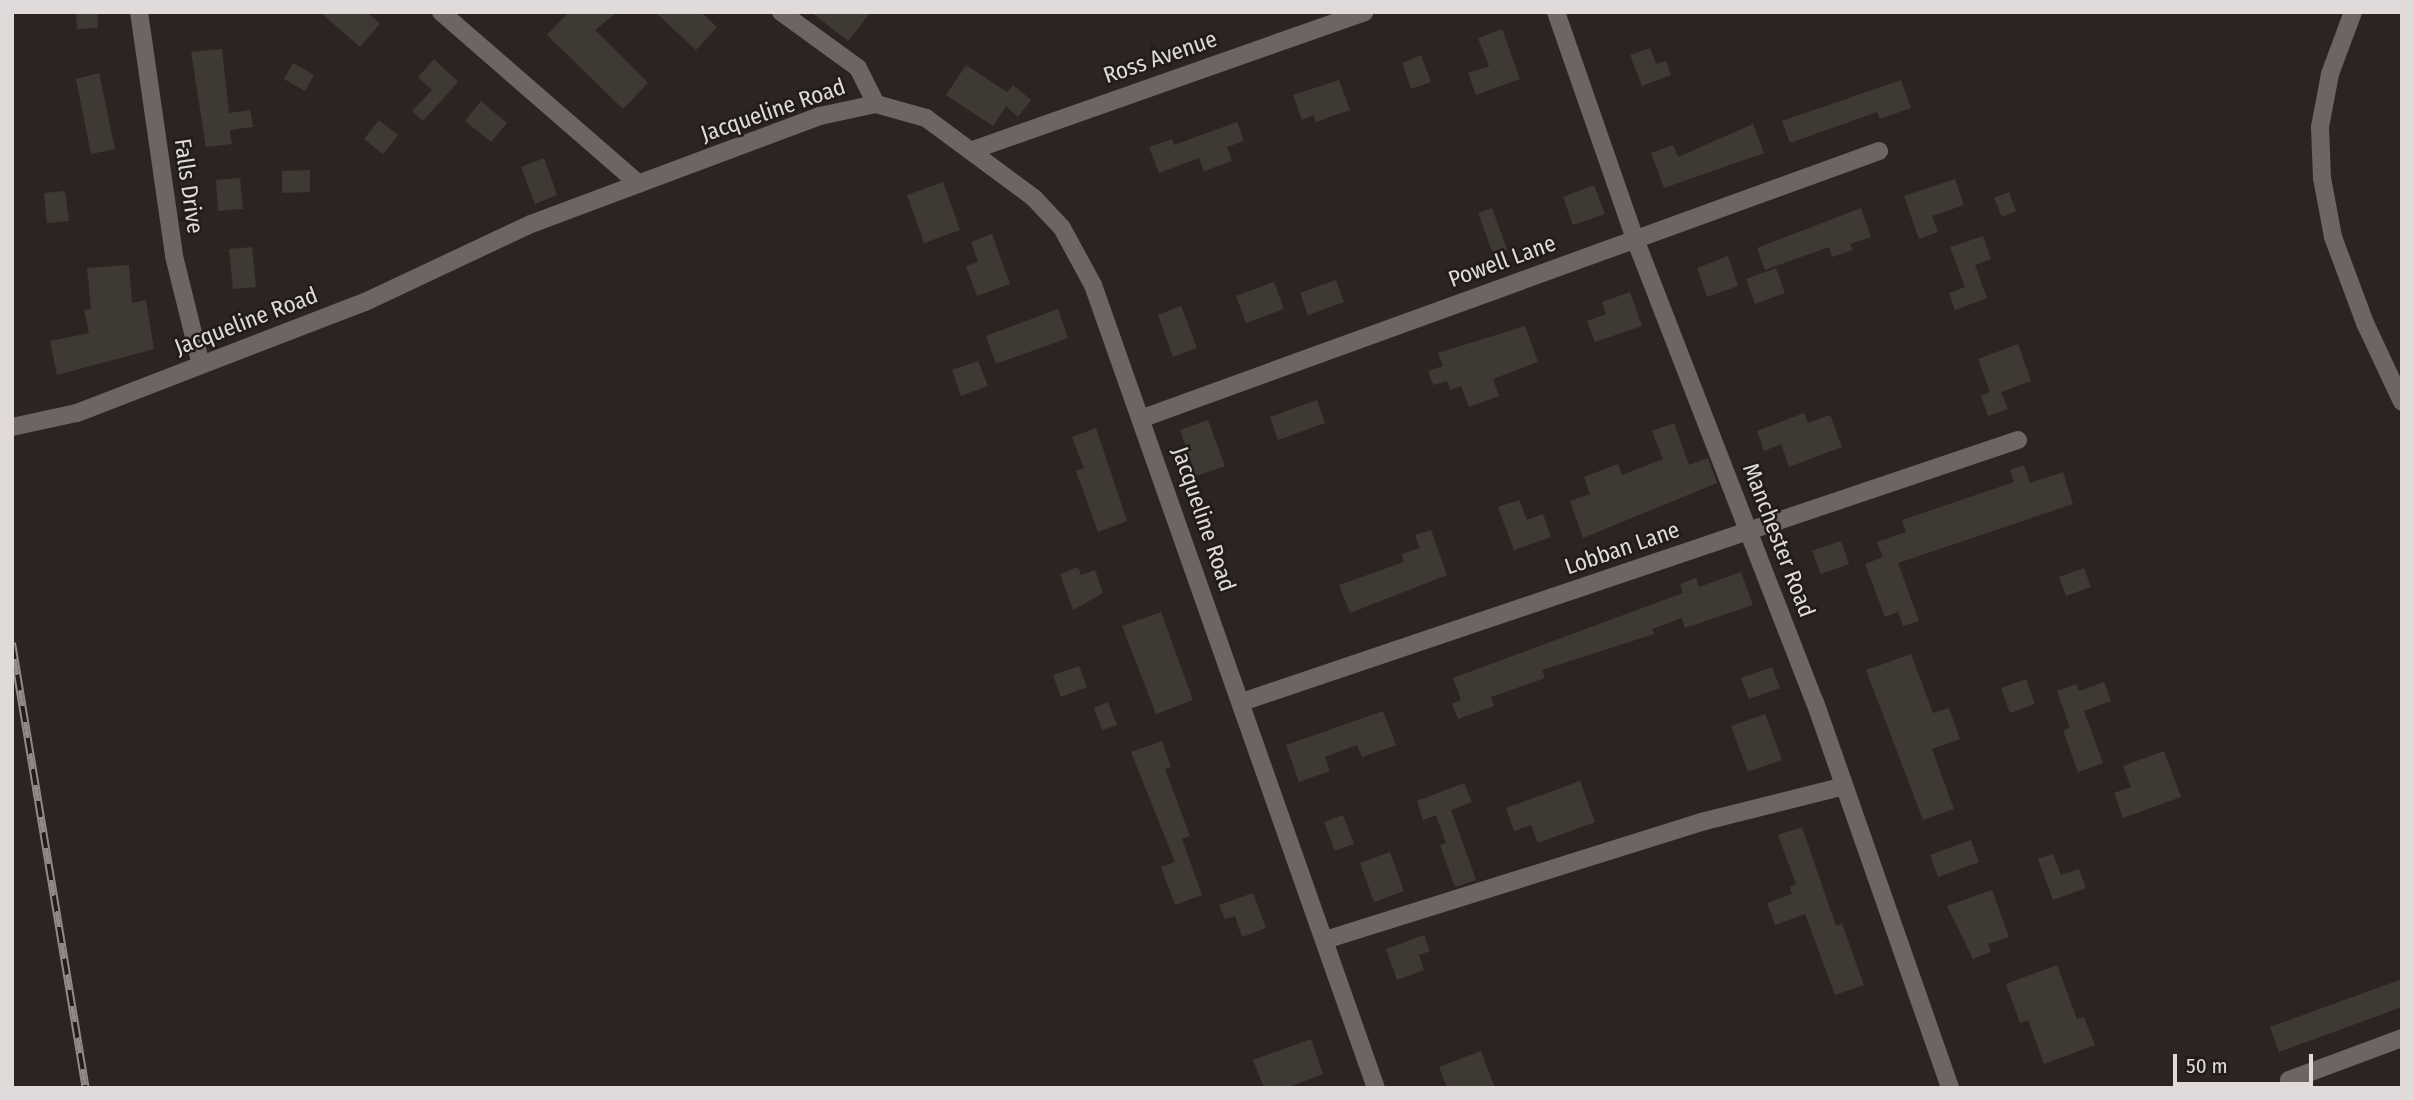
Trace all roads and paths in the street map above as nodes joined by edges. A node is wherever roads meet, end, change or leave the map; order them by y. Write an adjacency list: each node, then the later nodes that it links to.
1 (139, 12): 12 (street, Falls Drive)
2 (441, 12): 10 (street)
3 (781, 12): 7 (street)
4 (1364, 12): 8 (street, Ross Avenue)
5 (1556, 12): 11 (street, Manchester Road)
6 (2353, 12): 13 (street)
7 (876, 104): 8 (street, Jacqueline Road); 10 (street, Jacqueline Road)
8 (973, 149): 14 (street, Jacqueline Road)
9 (1879, 151): 11 (street, Powell Lane)
10 (639, 184): 12 (street, Jacqueline Road)
11 (1635, 239): 14 (street, Powell Lane); 17 (street, Manchester Road)
12 (201, 365): 15 (street, Jacqueline Road)
13 (2402, 402)
14 (1143, 418): 18 (street, Jacqueline Road)
15 (12, 427)
16 (2018, 440): 17 (street, Lobban Lane)
17 (1750, 531): 18 (street, Lobban Lane); 19 (street, Manchester Road)
18 (1242, 702): 20 (street, Jacqueline Road)
19 (1844, 786): 20 (street); 24 (street, Manchester Road)
20 (1325, 940): 23 (street, Jacqueline Road)
21 (2402, 1038): 22 (street)
22 (2289, 1080)
23 (1376, 1088)
24 (1950, 1088)

